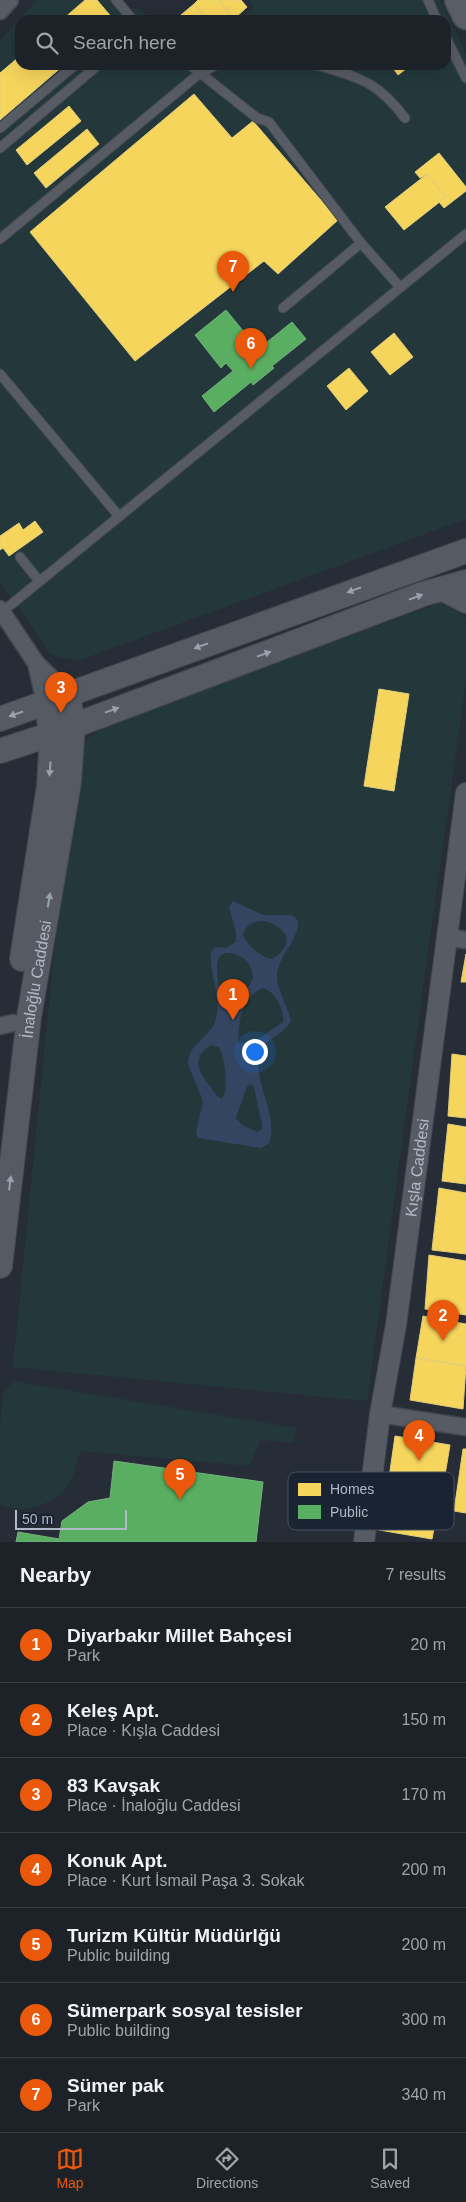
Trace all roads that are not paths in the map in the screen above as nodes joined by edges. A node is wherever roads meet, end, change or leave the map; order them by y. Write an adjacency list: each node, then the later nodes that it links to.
1 (10, 0): 5 (street)
2 (116, 0): 6 (lane)
3 (428, 0): 7 (lane)
4 (458, 0): 8 (main road)
5 (0, 11)
6 (128, 15)
7 (435, 15)
8 (466, 16)
9 (451, 48): 16 (lane)
10 (69, 70): 18 (lane)
11 (92, 70): 19 (lane)
12 (196, 70): 15 (lane)
13 (206, 70): 15 (lane)
14 (334, 70): 17 (lane)
15 (200, 73): 21 (lane); 22 (lane)
16 (466, 78)
17 (405, 118)
18 (0, 128)
19 (0, 148)
20 (466, 234): 23 (lane)
21 (0, 239)
22 (361, 243): 23 (lane); 24 (lane)
23 (400, 287): 26 (lane)
24 (283, 308)
25 (0, 374): 26 (lane)
26 (118, 516): 29 (lane)
27 (466, 550): 35 (main road, one-way to 35)
28 (20, 557): 29 (lane)
29 (39, 581): 33 (lane)
30 (466, 582): 31 (main road)
31 (441, 590): 32 (street); 38 (main road, one-way to 31)
32 (466, 603)
33 (1, 610): 34 (street)
34 (36, 663): 35 (street); 36 (street)
35 (68, 694): 36 (main road); 38 (main road, İnaloğlu Caddesi)
36 (45, 703): 37 (main road, one-way to 37); 38 (main road, İnaloğlu Caddesi)
37 (0, 719)
38 (63, 729): 39 (main road); 42 (main road, İnaloğlu Caddesi, one-way to 42); 44 (main road, İnaloğlu Caddesi, one-way to 38)
39 (0, 751)
40 (466, 793): 41 (street, Kışla Caddesi)
41 (456, 938): 45 (street, Kışla Caddesi)
42 (7, 1024): 43 (main road, İnaloğlu Caddesi)
43 (0, 1123)
44 (0, 1266)
45 (380, 1414): 46 (street); 47 (street, Kışla Caddesi)
46 (466, 1427)
47 (373, 1472)

